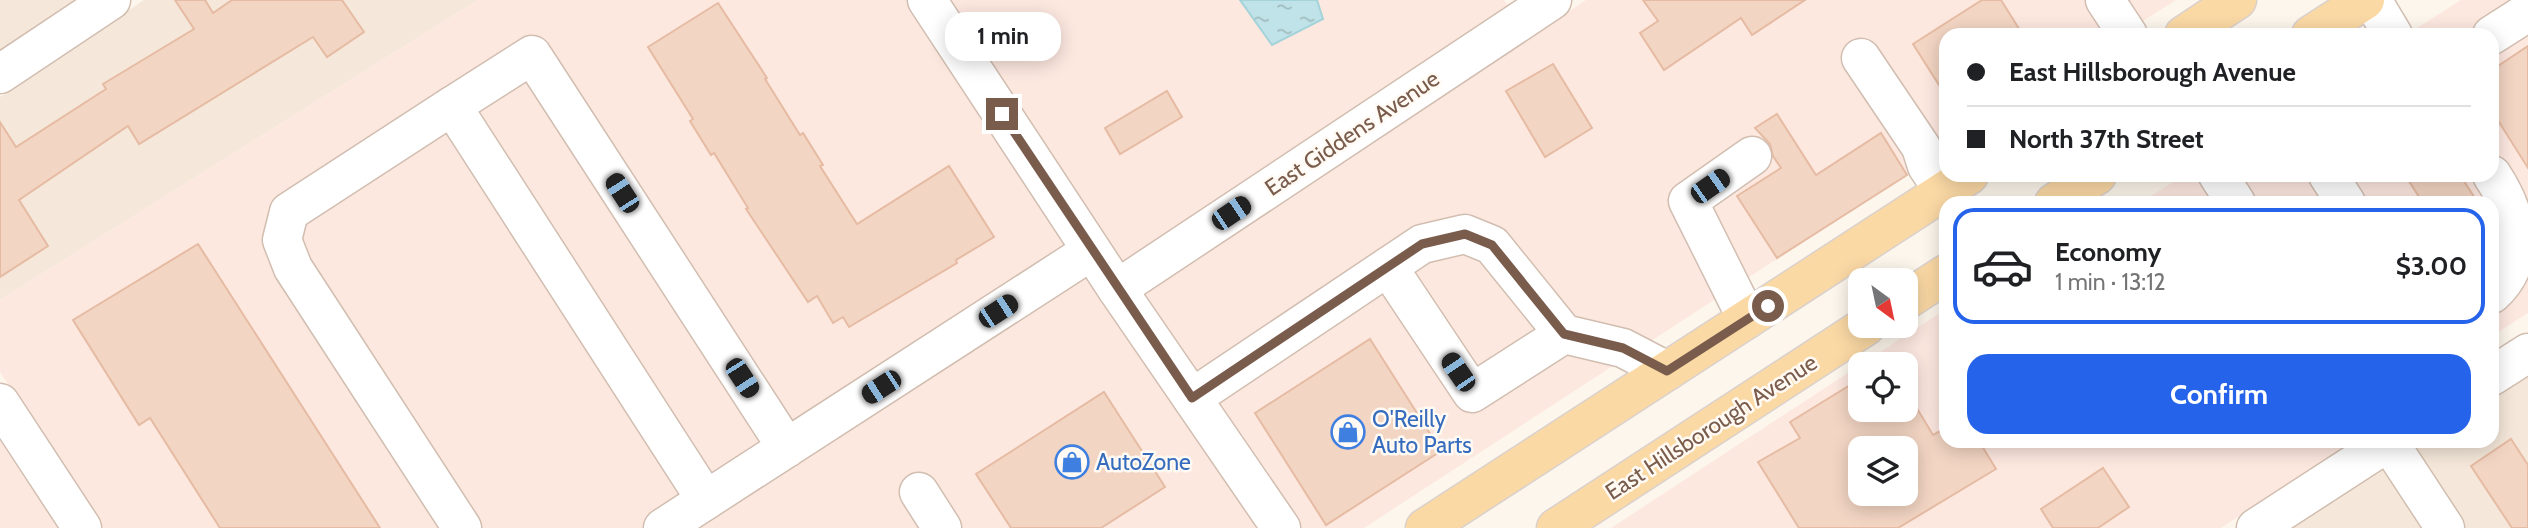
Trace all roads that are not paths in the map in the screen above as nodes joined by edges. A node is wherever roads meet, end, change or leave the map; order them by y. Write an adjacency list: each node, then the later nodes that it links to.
1 (111, 0): 15 (street)
2 (927, 0): 23 (street)
3 (1552, 0): 26 (street, East Giddens Avenue)
4 (2105, 0): 9 (street)
5 (2237, 0): 10 (main road)
6 (2365, 0): 11 (main road)
7 (2372, 0): 12 (street)
8 (2528, 12): 13 (street)
9 (2123, 28)
10 (2195, 28)
11 (2322, 28)
12 (2389, 28)
13 (2499, 30)
14 (1861, 58): 18 (street)
15 (0, 74)
16 (452, 106): 37 (street); 41 (street); 44 (street)
17 (1752, 156): 29 (street)
18 (1939, 173)
19 (2086, 182): 22 (main road)
20 (2497, 182): 27 (street)
21 (1957, 183): 29 (main road)
22 (2065, 196)
23 (1091, 251): 26 (street); 37 (street)
24 (1388, 267): 30 (street); 30 (street); 35 (street)
25 (1939, 279): 28 (main road)
26 (1117, 289): 35 (street)
27 (2499, 289)
28 (1918, 292)
29 (1747, 319): 33 (main road)
30 (1564, 334): 33 (street)
31 (1848, 338): 48 (main road, East Hillsborough Avenue)
32 (2528, 353): 34 (street)
33 (1667, 371): 42 (main road)
34 (2499, 372)
35 (1192, 398): 47 (street)
36 (0, 403): 43 (street)
37 (787, 448): 41 (street)
38 (2378, 448): 49 (street)
39 (2394, 448): 50 (street)
40 (919, 492): 46 (street)
41 (706, 500): 45 (street)
42 (1437, 522)
43 (82, 528)
44 (462, 528)
45 (663, 528)
46 (942, 528)
47 (1282, 528)
48 (1556, 528)
49 (2256, 528)
50 (2445, 528)

